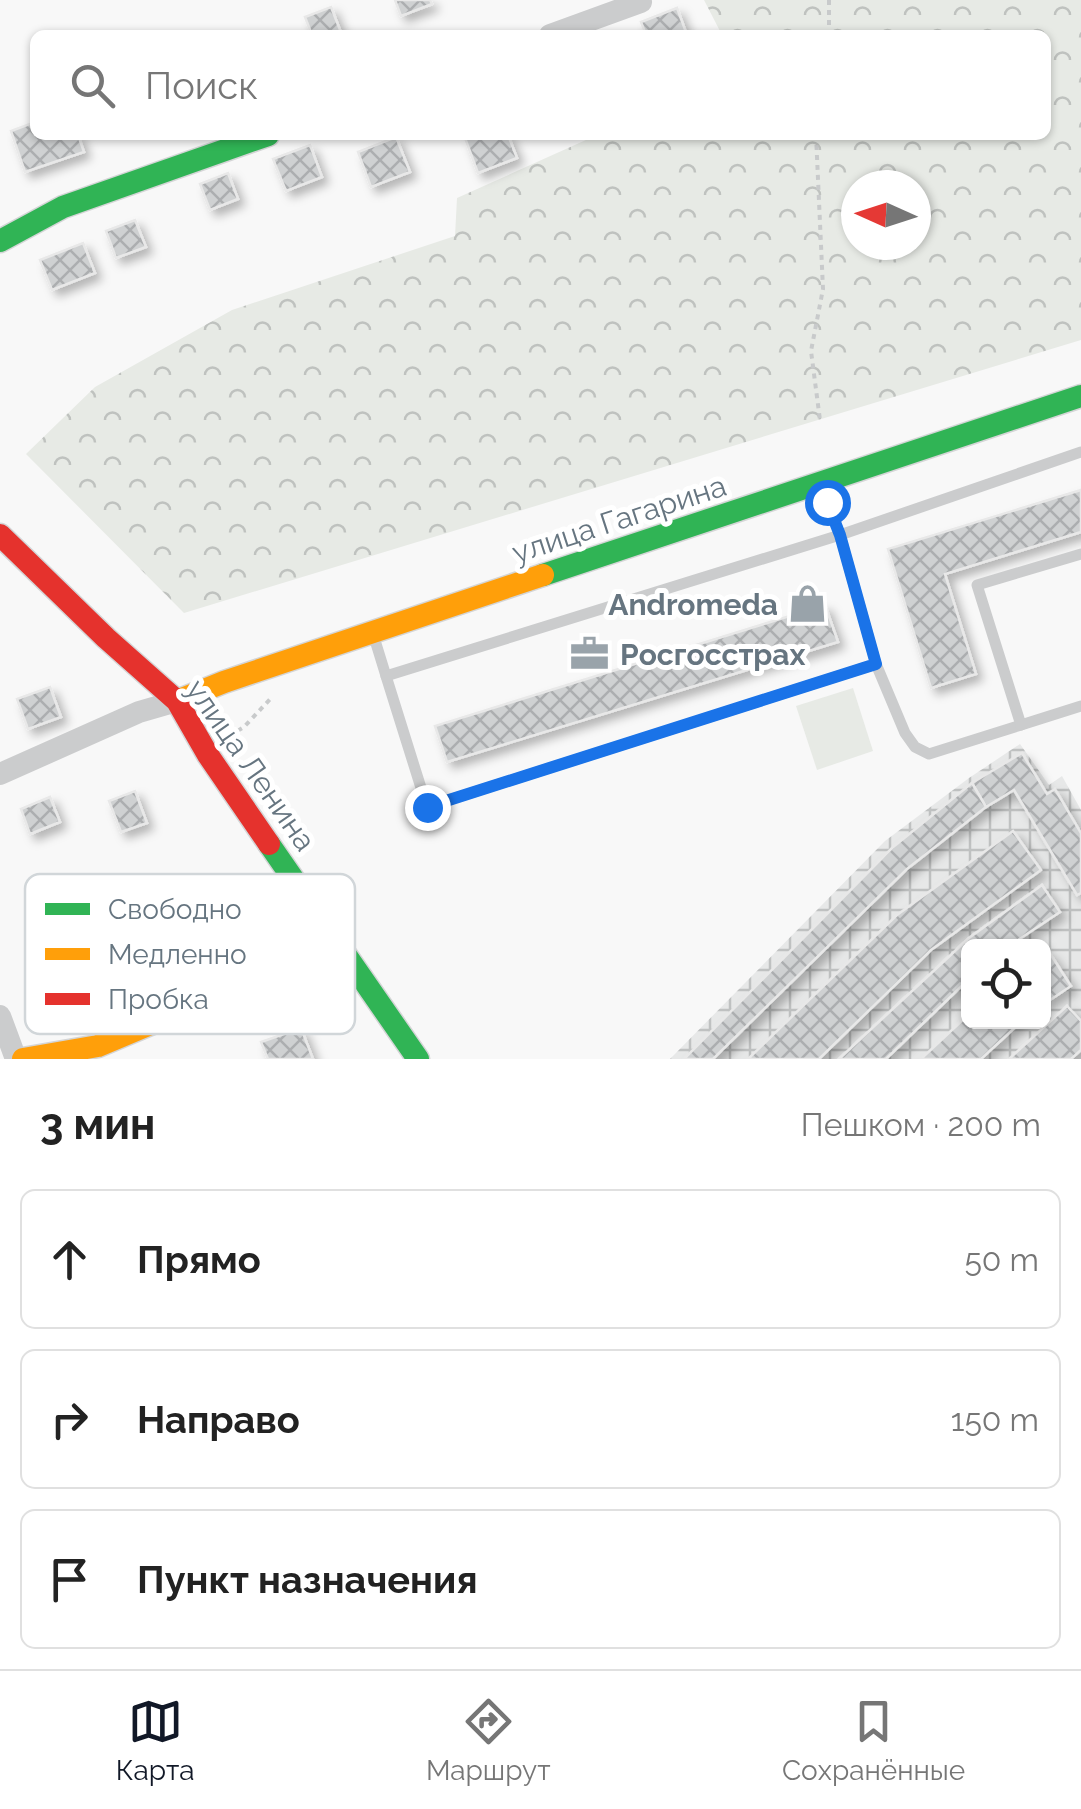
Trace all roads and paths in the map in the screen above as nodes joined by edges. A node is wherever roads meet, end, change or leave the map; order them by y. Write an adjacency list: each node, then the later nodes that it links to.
1 (828, 0): 4 (path)
2 (641, 2): 3 (street)
3 (564, 30)
4 (830, 30)
5 (254, 140): 7 (street)
6 (816, 140): 9 (path)
7 (0, 241)
8 (1081, 396): 11 (street, улица Гагарина)
9 (820, 420)
10 (1081, 452): 13 (lane)
11 (821, 484): 13 (lane); 15 (street, улица Гагарина)
12 (0, 535): 19 (street, улица Ленина)
13 (840, 535): 16 (lane); 17 (lane)
14 (1081, 554): 21 (lane)
15 (372, 633): 17 (lane); 19 (street, улица Гагарина)
16 (876, 664): 17 (lane); 21 (lane)
17 (386, 676)
18 (285, 684): 22 (path)
19 (177, 702): 22 (street, улица Ленина); 23 (street)
20 (1081, 706): 21 (lane)
21 (1022, 724)
22 (206, 753): 24 (street, улица Ленина)
23 (0, 774)
24 (290, 874)
25 (355, 968): 29 (street, улица Ленина)
26 (0, 1016): 28 (street)
27 (127, 1034): 28 (street)
28 (20, 1059)
29 (418, 1059)

